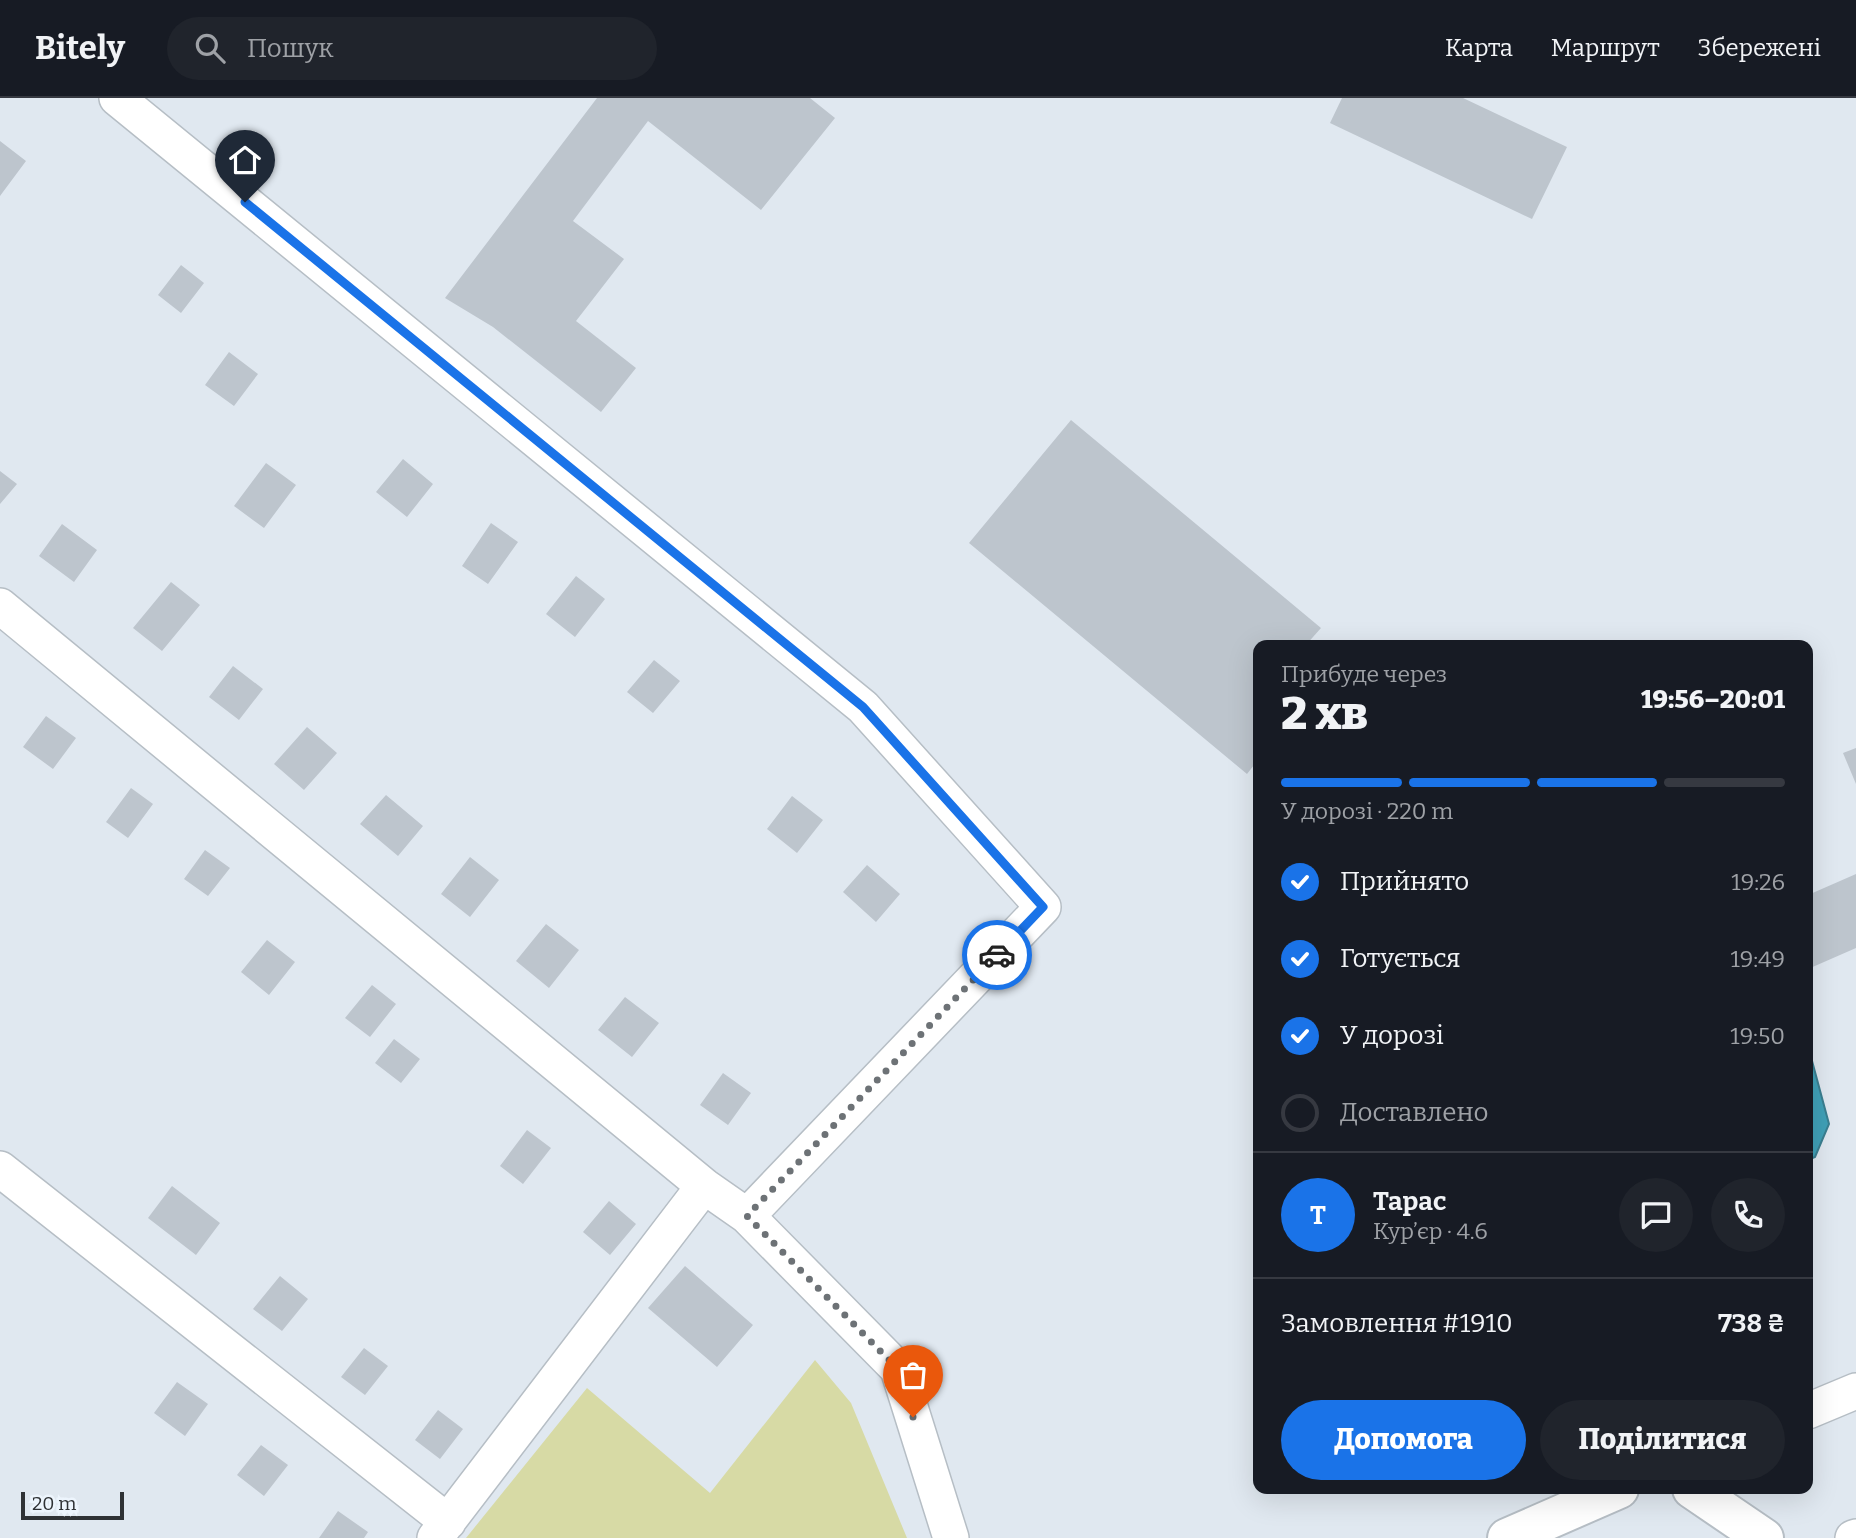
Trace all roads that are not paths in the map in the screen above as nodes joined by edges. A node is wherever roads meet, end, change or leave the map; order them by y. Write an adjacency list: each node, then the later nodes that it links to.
1 (117, 98): 5 (street)
2 (0, 606): 4 (street)
3 (0, 1169): 10 (street)
4 (704, 1186): 5 (street); 10 (street)
5 (747, 1216): 11 (street)
6 (1856, 1391): 7 (street)
7 (1813, 1409)
8 (1608, 1494): 12 (street)
9 (1699, 1494): 13 (street)
10 (441, 1530)
11 (951, 1538)
12 (1507, 1538)
13 (1764, 1538)

